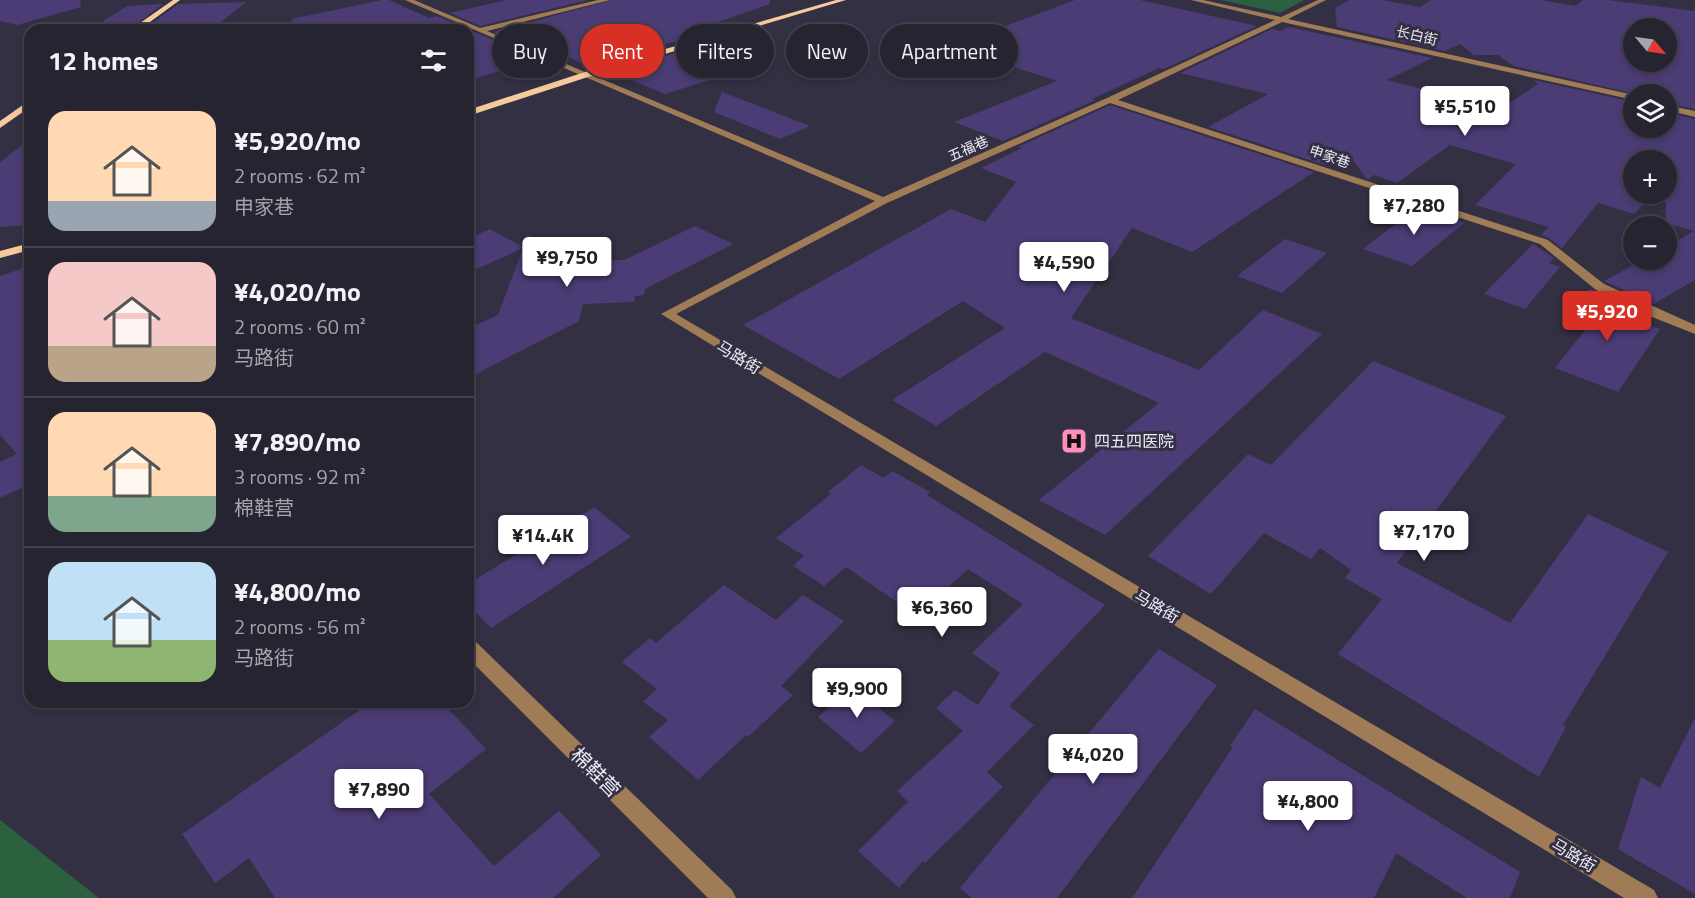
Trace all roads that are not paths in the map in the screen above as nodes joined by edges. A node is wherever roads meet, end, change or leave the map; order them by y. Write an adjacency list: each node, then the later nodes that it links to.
1 (177, 0): 8 (main road)
2 (408, 0): 9 (street)
3 (607, 0): 11 (street)
4 (843, 0): 12 (main road)
5 (1194, 0): 7 (street, 长白街)
6 (1323, 0): 7 (street, 五福巷)
7 (1285, 19): 16 (street, 长白街); 17 (street, 五福巷)
8 (143, 24)
9 (466, 24)
10 (474, 27): 11 (street)
11 (481, 30): 13 (street)
12 (664, 52)
13 (580, 71)
14 (580, 77): 20 (main road)
15 (597, 78): 23 (street)
16 (1623, 96)
17 (1110, 100): 23 (street, 五福巷); 27 (street, 申家巷)
18 (24, 107): 22 (main road)
19 (1677, 110): 21 (street)
20 (474, 111)
21 (1695, 114)
22 (0, 125)
23 (883, 201): 26 (street, 五福巷)
24 (24, 248): 25 (main road)
25 (0, 255)
26 (668, 314): 30 (street, 马路街)
27 (1695, 330)
28 (474, 652): 29 (street, 棉鞋营)
29 (724, 898)
30 (1646, 898)

